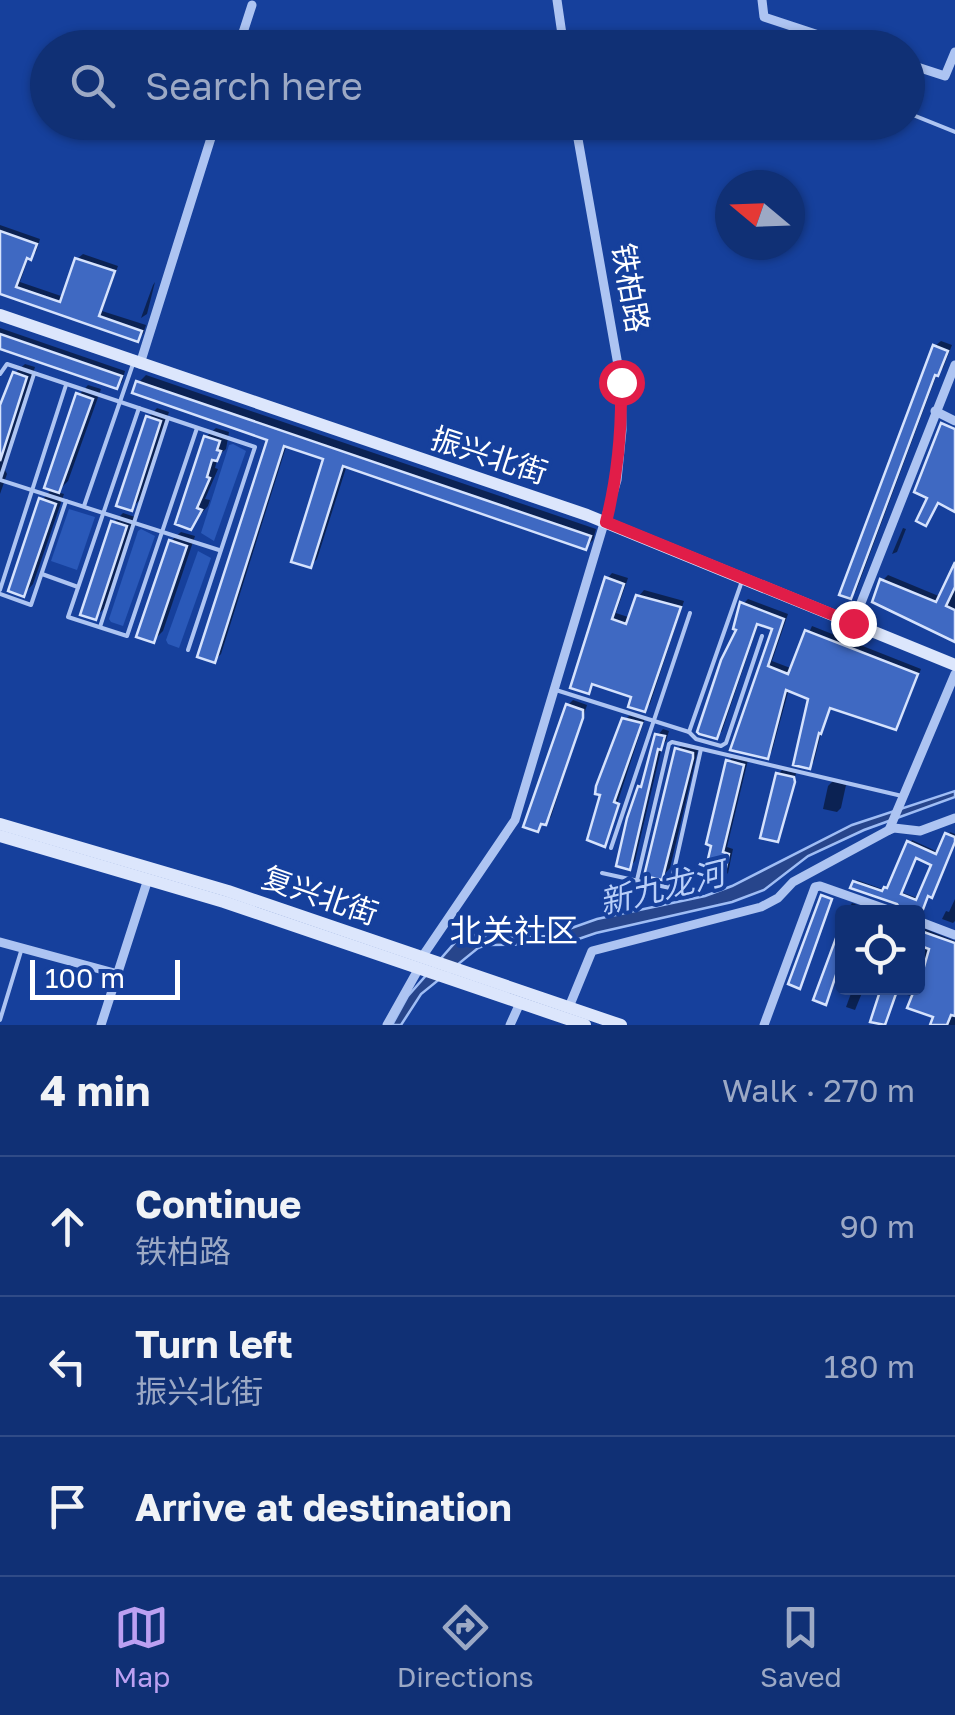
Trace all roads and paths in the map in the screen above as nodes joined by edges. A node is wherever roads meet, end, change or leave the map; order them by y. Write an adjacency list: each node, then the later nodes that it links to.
1 (557, 0): 5 (street)
2 (762, 0): 6 (street)
3 (252, 4): 4 (street)
4 (244, 30)
5 (561, 30)
6 (803, 30)
7 (955, 52): 8 (street)
8 (925, 70)
9 (925, 121): 10 (lane)
10 (955, 132)
11 (210, 140): 14 (street)
12 (577, 140): 30 (street, 铁柏路)
13 (0, 315): 14 (main road, 振兴北街)
14 (137, 362): 19 (lane); 30 (main road, 振兴北街)
15 (955, 365): 21 (street)
16 (0, 374): 17 (lane)
17 (34, 374): 18 (lane); 25 (lane)
18 (66, 384): 19 (lane); 26 (lane)
19 (120, 402): 20 (lane); 28 (lane)
20 (138, 408): 22 (lane); 29 (lane)
21 (935, 411): 23 (street); 39 (street)
22 (168, 418): 24 (lane); 31 (lane)
23 (955, 421)
24 (198, 428): 32 (lane); 33 (lane)
25 (0, 479): 26 (lane)
26 (32, 490): 27 (lane); 37 (lane)
27 (66, 501): 28 (lane); 34 (lane)
28 (84, 506): 29 (lane)
29 (103, 513): 31 (lane); 36 (lane)
30 (606, 522): 35 (main road, 振兴北街); 45 (street, 铁柏路)
31 (134, 523): 32 (lane); 40 (lane)
32 (162, 532): 33 (lane); 40 (lane)
33 (221, 550): 42 (lane)
34 (42, 574): 36 (lane); 37 (lane)
35 (744, 578): 39 (main road, 振兴北街); 47 (lane)
36 (78, 586): 40 (lane)
37 (0, 592)
38 (690, 613): 46 (lane)
39 (853, 623): 43 (main road, 振兴北街)
40 (100, 627)
41 (762, 636): 47 (lane)
42 (188, 650)
43 (955, 665)
44 (955, 674): 49 (street)
45 (556, 690): 46 (lane); 63 (street, 铁柏路)
46 (654, 720): 47 (lane); 54 (lane)
47 (689, 732)
48 (702, 748): 49 (lane); 57 (lane); 57 (lane)
49 (902, 799): 52 (street)
50 (955, 818): 52 (street)
51 (0, 824): 63 (main road, 复兴北街)
52 (890, 827): 67 (street)
53 (0, 836): 56 (main road, 复兴北街)
54 (611, 848)
55 (602, 874): 57 (lane)
56 (148, 879): 63 (main road, 复兴北街); 64 (street)
57 (637, 880)
58 (874, 905): 74 (street)
59 (925, 924): 60 (street)
60 (955, 935)
61 (0, 942): 62 (street)
62 (22, 948): 64 (street); 68 (lane)
63 (424, 964): 65 (main road, 复兴北街); 70 (street, 铁柏路)
64 (118, 974): 69 (street)
65 (454, 974): 66 (main road, 复兴北街); 67 (main road, 复兴北街)
66 (520, 1003): 71 (street); 72 (main road, 复兴北街)
67 (569, 1007): 73 (main road, 复兴北街)
68 (0, 1020)
69 (101, 1025)
70 (387, 1025)
71 (510, 1025)
72 (585, 1025)
73 (621, 1025)
74 (764, 1025)

